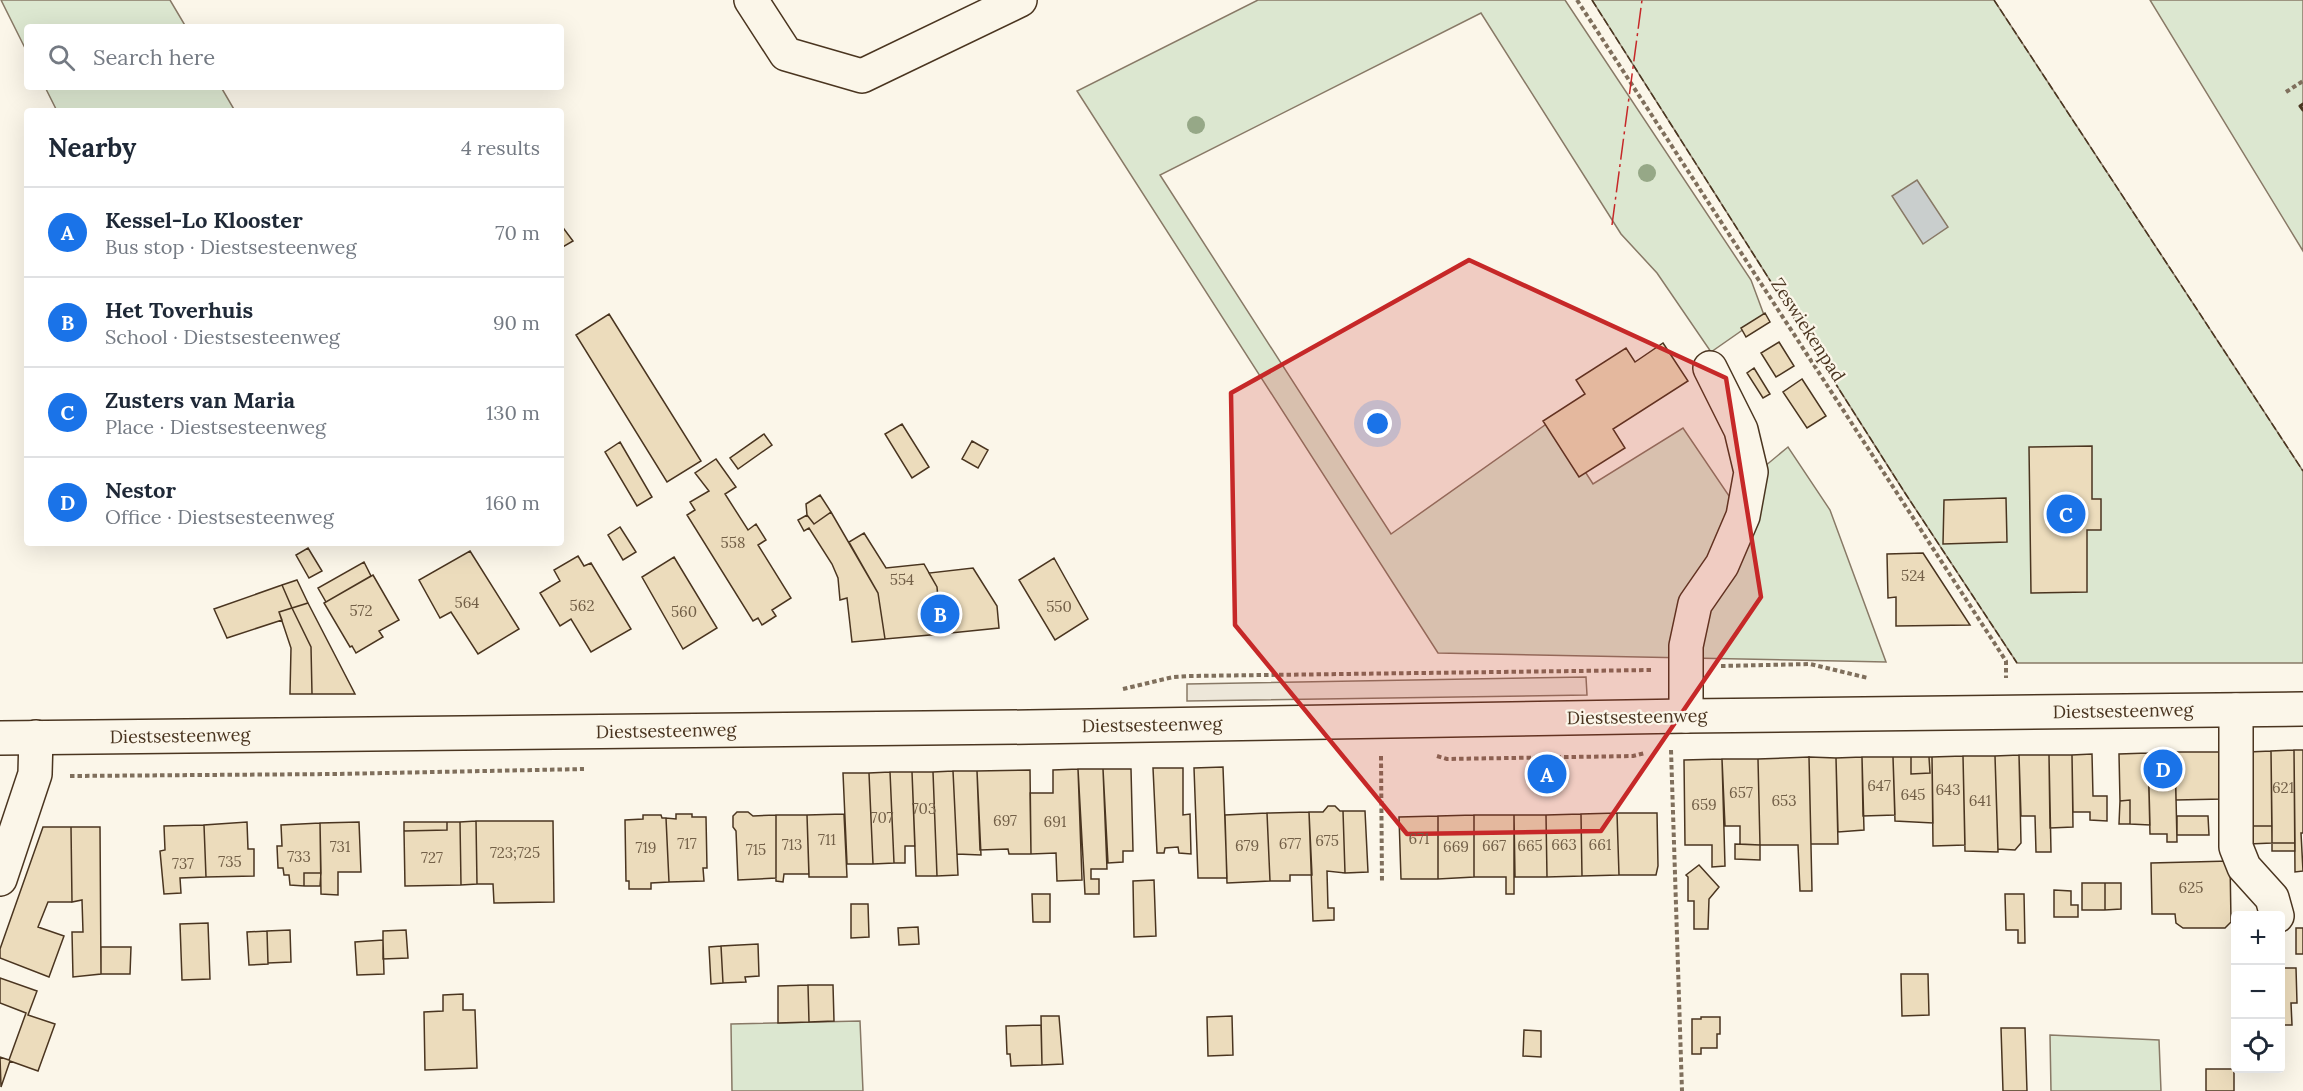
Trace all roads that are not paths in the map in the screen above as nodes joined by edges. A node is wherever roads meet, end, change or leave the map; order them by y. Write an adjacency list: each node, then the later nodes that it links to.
1 (751, 0): 2 (main road)
2 (1020, 0)
3 (1710, 368): 6 (main road)
4 (2303, 709): 5 (main road, Diestsesteenweg)
5 (2236, 710): 6 (main road, Diestsesteenweg); 10 (main road)
6 (1678, 716): 7 (main road, Diestsesteenweg)
7 (36, 737): 8 (main road, Diestsesteenweg); 9 (main road)
8 (0, 738)
9 (0, 879)
10 (2276, 911)

